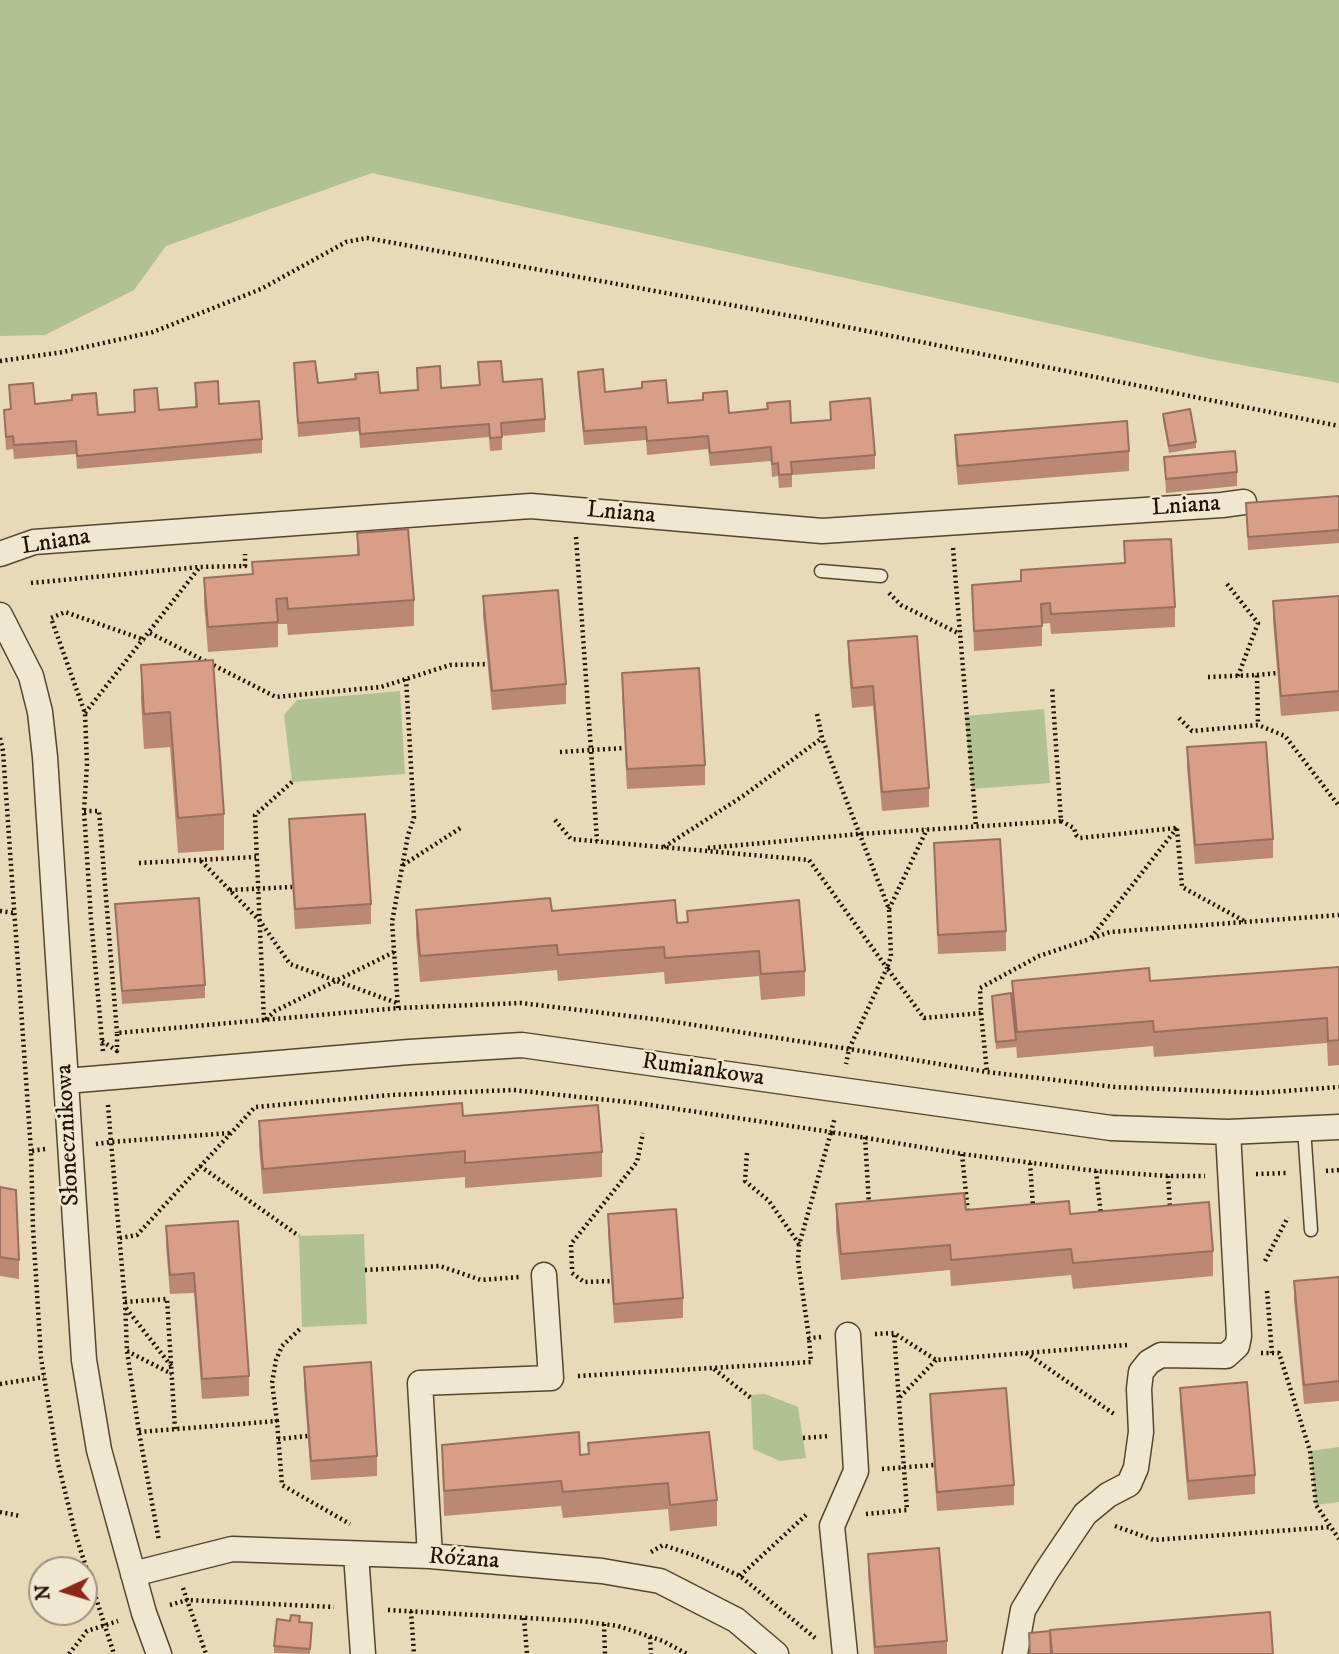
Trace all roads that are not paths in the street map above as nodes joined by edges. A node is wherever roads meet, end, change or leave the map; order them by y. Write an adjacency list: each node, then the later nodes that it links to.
1 (1244, 502): 2 (street, Lniana)
2 (0, 554)
3 (821, 571): 4 (lane)
4 (877, 575)
5 (0, 615): 6 (street, Słonecznikowa)
6 (66, 1081): 9 (street, Rumiankowa); 15 (street, Słonecznikowa)
7 (1339, 1127): 8 (street, Rumiankowa)
8 (1304, 1128): 9 (street, Rumiankowa); 10 (lane)
9 (1228, 1132): 20 (street)
10 (1311, 1230)
11 (544, 1275): 14 (street)
12 (848, 1335): 19 (street)
13 (356, 1554): 14 (street, Różana); 15 (street, Różana); 17 (street)
14 (430, 1556): 18 (street, Różana)
15 (133, 1574): 16 (street, Słonecznikowa)
16 (159, 1654)
17 (363, 1654)
18 (776, 1654)
19 (845, 1654)
20 (1015, 1654)

